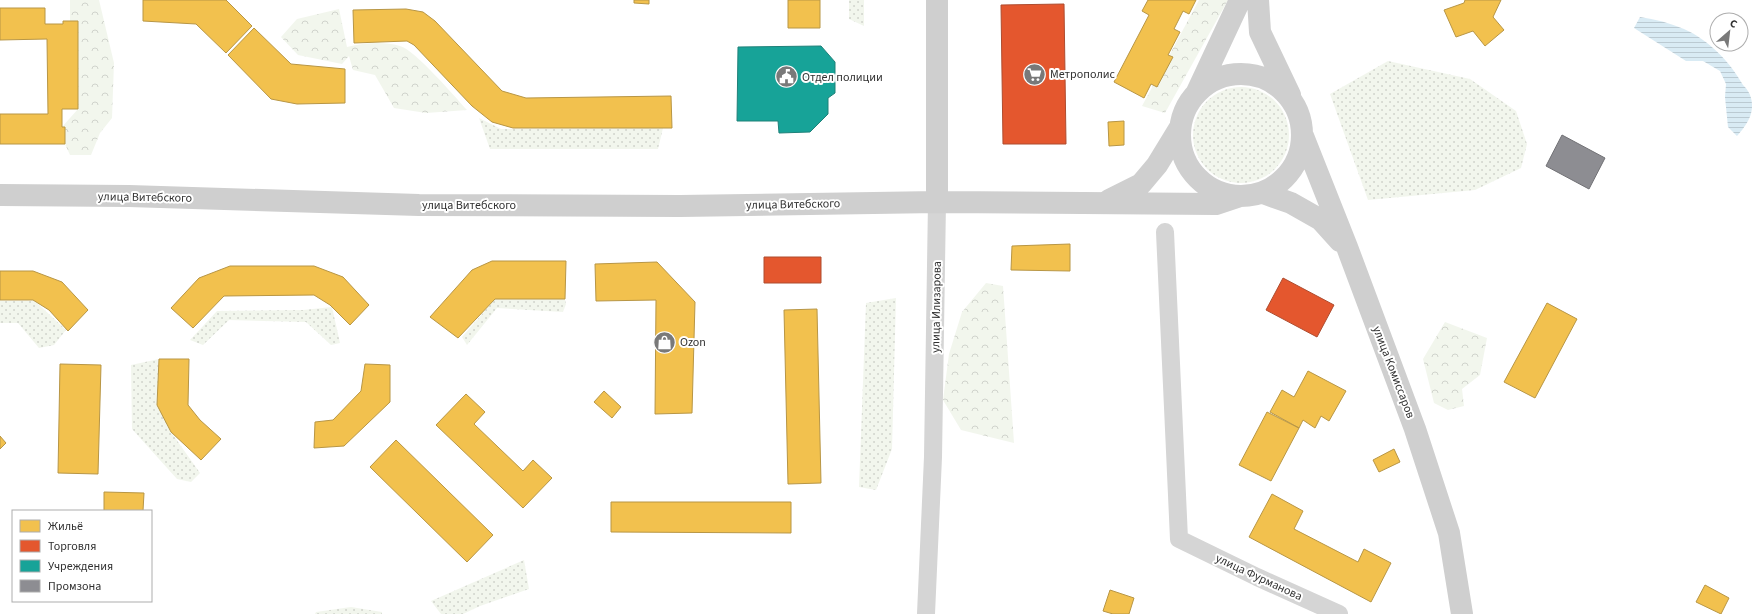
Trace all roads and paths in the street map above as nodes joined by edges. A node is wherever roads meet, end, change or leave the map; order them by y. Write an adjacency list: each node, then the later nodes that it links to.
1 (937, 0): 11 (street, улица Илизарова)
2 (1240, 0): 4 (street)
3 (1258, 0): 5 (street)
4 (1197, 92): 5 (street); 6 (street)
5 (1294, 103): 7 (street)
6 (1179, 129): 10 (street); 12 (street)
7 (1302, 136): 8 (street); 14 (street, улица Комиссаров)
8 (1263, 193): 10 (street); 14 (street)
9 (0, 196): 11 (street, улица Витебского)
10 (1237, 197): 12 (street, улица Витебского)
11 (937, 202): 12 (street, улица Витебского); 15 (street, улица Илизарова)
12 (1104, 202)
13 (1166, 232): 16 (street, улица Фурманова)
14 (1347, 247): 17 (street, улица Комиссаров)
15 (926, 614)
16 (1339, 614)
17 (1462, 614)

